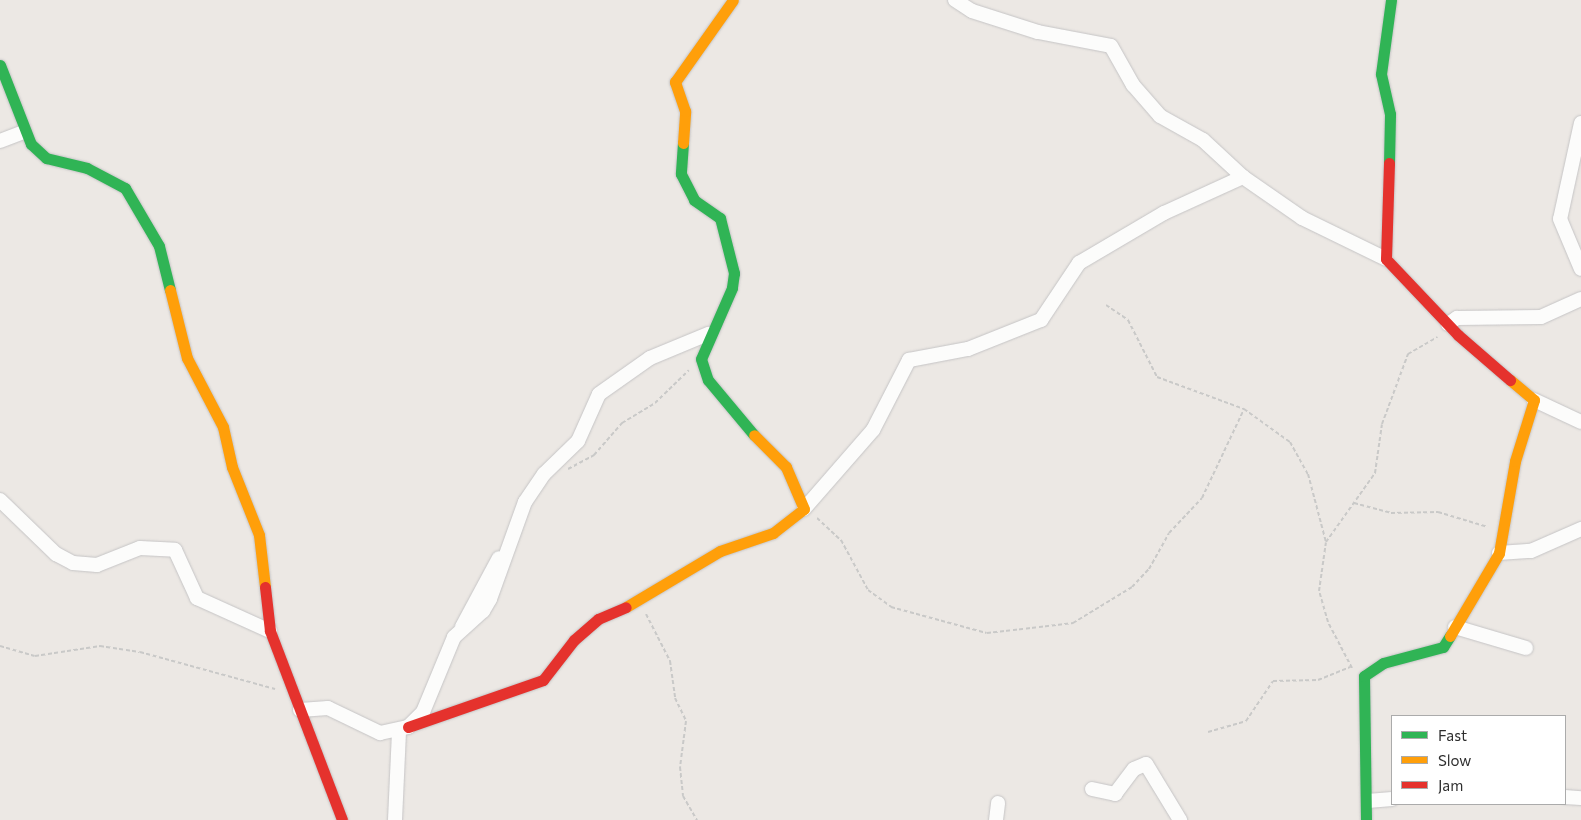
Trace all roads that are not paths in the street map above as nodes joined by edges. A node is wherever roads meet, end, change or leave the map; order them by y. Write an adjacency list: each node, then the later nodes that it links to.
1 (733, 0): 13 (street)
2 (955, 0): 8 (street)
3 (1391, 0): 9 (street)
4 (0, 65): 6 (street)
5 (1581, 123): 10 (street)
6 (24, 132): 7 (street); 21 (street)
7 (0, 141)
8 (1242, 178): 9 (street); 17 (street)
9 (1386, 259): 12 (street)
10 (1581, 269)
11 (1581, 299): 12 (street)
12 (1448, 324): 14 (street)
13 (708, 334): 17 (street); 24 (street)
14 (1534, 400): 15 (street); 19 (street)
15 (1581, 422)
16 (0, 500): 21 (street)
17 (806, 507): 24 (street)
18 (1581, 529): 19 (street)
19 (1499, 553): 20 (street)
20 (1455, 627): 22 (street); 29 (street)
21 (270, 631): 23 (street)
22 (1526, 648)
23 (298, 706): 24 (street); 31 (street)
24 (404, 730): 32 (street)
25 (1092, 789): 34 (street)
26 (1566, 796): 27 (street)
27 (1581, 798)
28 (1391, 799): 29 (street)
29 (1368, 801): 35 (street)
30 (998, 803): 33 (street)
31 (342, 820)
32 (394, 820)
33 (996, 820)
34 (1180, 820)
35 (1366, 820)

